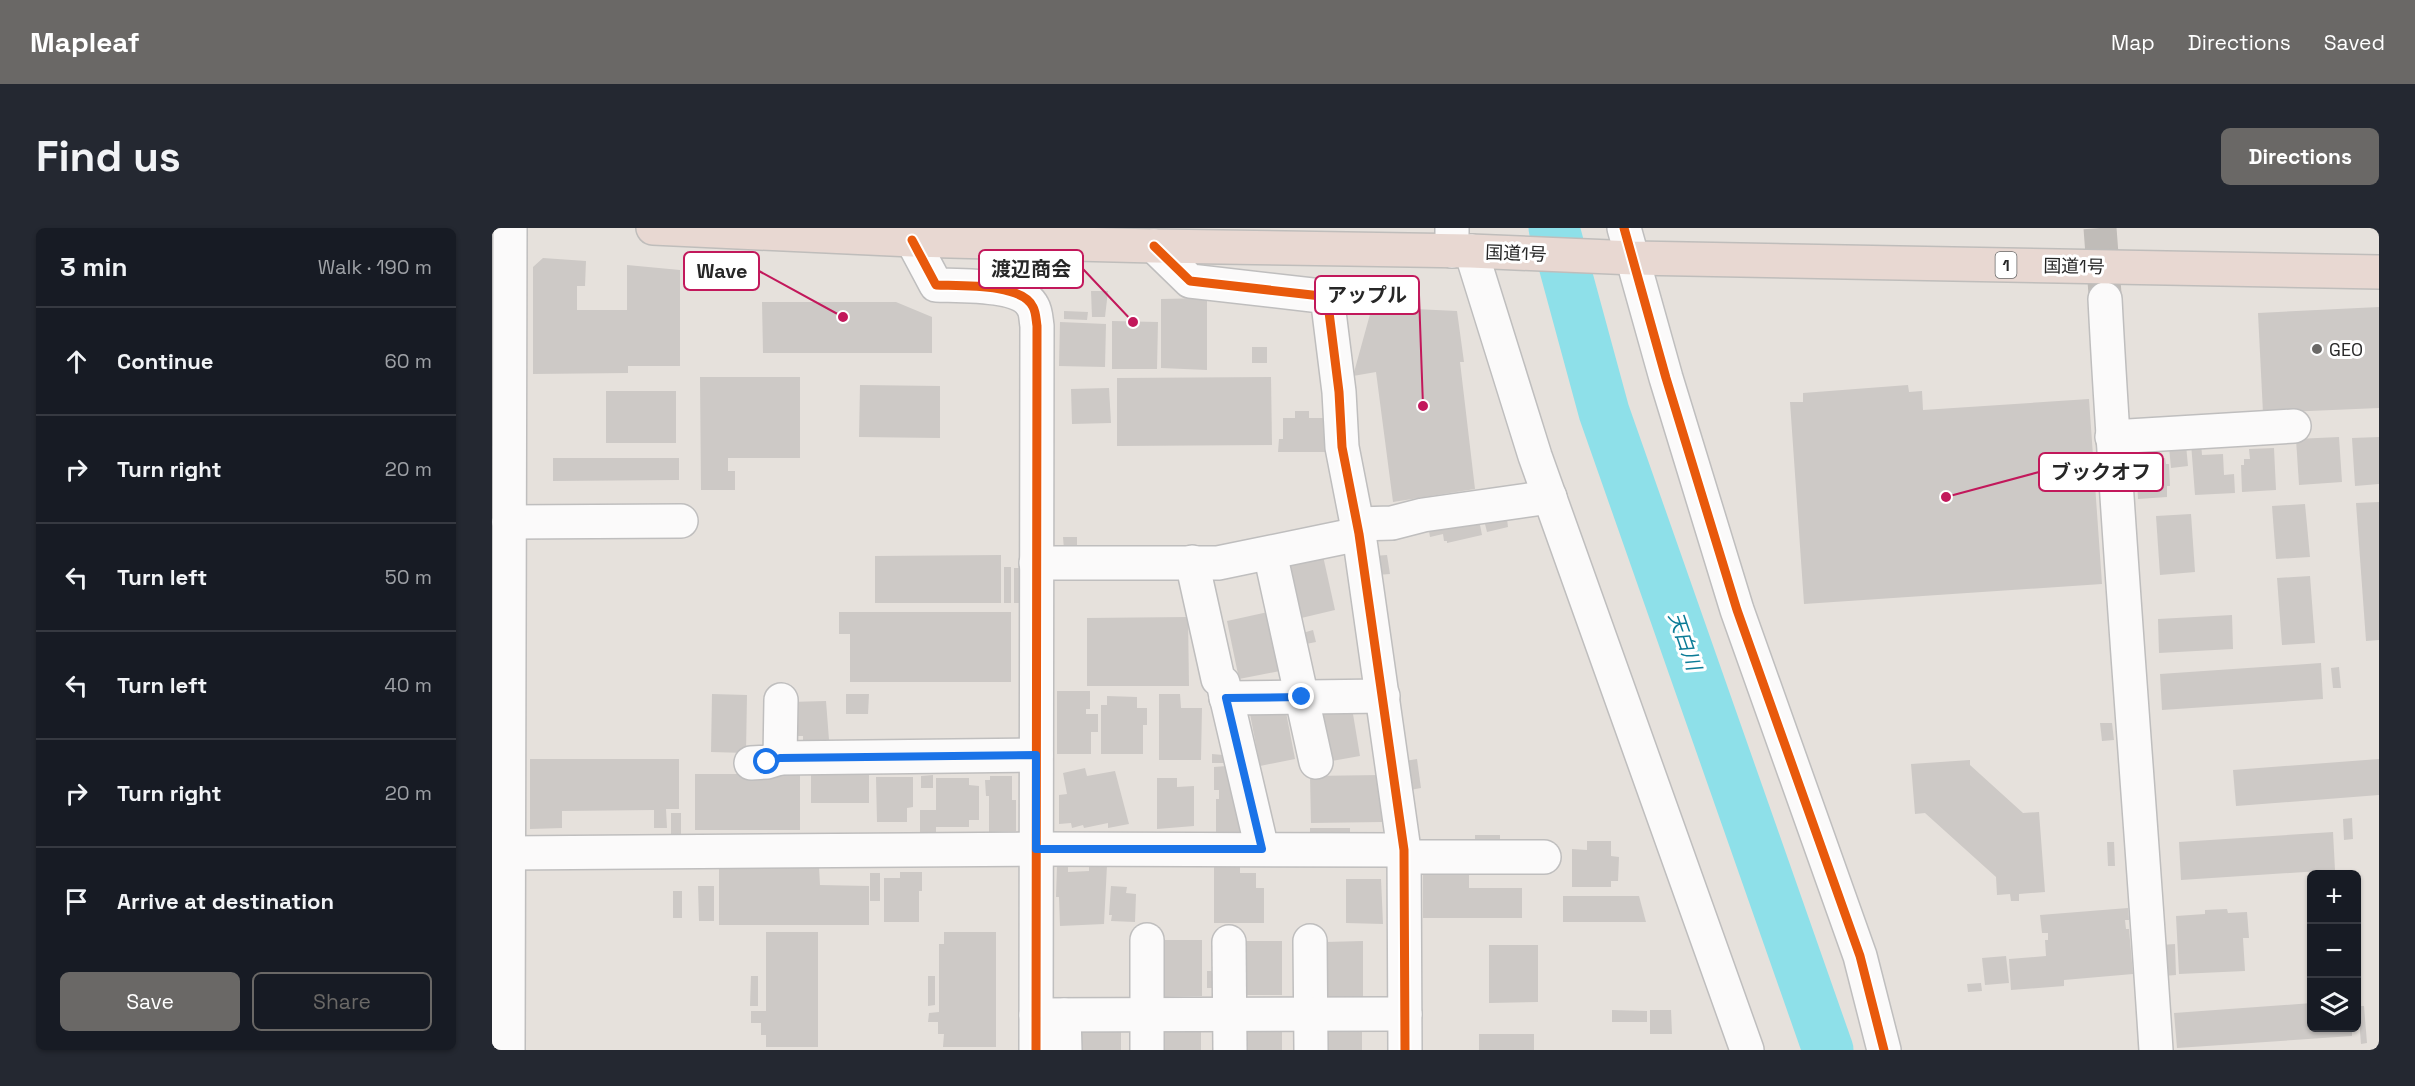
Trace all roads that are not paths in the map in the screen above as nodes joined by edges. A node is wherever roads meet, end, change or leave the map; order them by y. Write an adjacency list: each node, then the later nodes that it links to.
1 (510, 228): 13 (street)
2 (653, 228): 3 (highway, 国道1号 / 1)
3 (912, 240): 6 (highway, 国道1号 / 1); 17 (street)
4 (1458, 243): 5 (highway, 国道1号 / 1); 6 (highway, 国道1号 / 1); 11 (street)
5 (1629, 243): 7 (highway, 国道1号 / 1); 45 (street)
6 (1154, 246): 14 (street)
7 (2379, 272)
8 (2105, 299): 10 (street)
9 (2294, 426): 10 (street)
10 (2112, 437): 46 (street)
11 (1550, 497): 14 (street); 44 (street)
12 (681, 521): 13 (street)
13 (509, 522): 26 (street)
14 (1358, 529): 15 (street); 18 (street)
15 (1269, 553): 16 (street); 19 (street)
16 (1192, 562): 17 (street); 20 (street)
17 (1036, 563): 22 (street)
18 (1383, 696): 19 (street); 27 (street)
19 (1302, 697): 20 (street); 23 (street)
20 (1226, 698): 25 (street)
21 (781, 700): 22 (street)
22 (1036, 755): 24 (street)
23 (1316, 762)
24 (1036, 849): 25 (street); 26 (street); 36 (street)
25 (1262, 849): 27 (street)
26 (508, 853): 37 (street)
27 (1404, 853): 28 (street); 35 (street)
28 (1544, 857)
29 (1147, 940): 32 (street)
30 (1310, 941): 34 (street)
31 (1229, 942): 33 (street)
32 (1147, 1014): 33 (street); 36 (street); 40 (street)
33 (1230, 1014): 34 (street); 41 (street)
34 (1311, 1014): 35 (street); 42 (street)
35 (1405, 1014): 43 (street)
36 (1050, 1015): 38 (street); 39 (street)
37 (508, 1050)
38 (1036, 1050)
39 (1065, 1050)
40 (1147, 1050)
41 (1230, 1050)
42 (1311, 1050)
43 (1406, 1050)
44 (1747, 1050)
45 (1884, 1050)
46 (2156, 1050)

